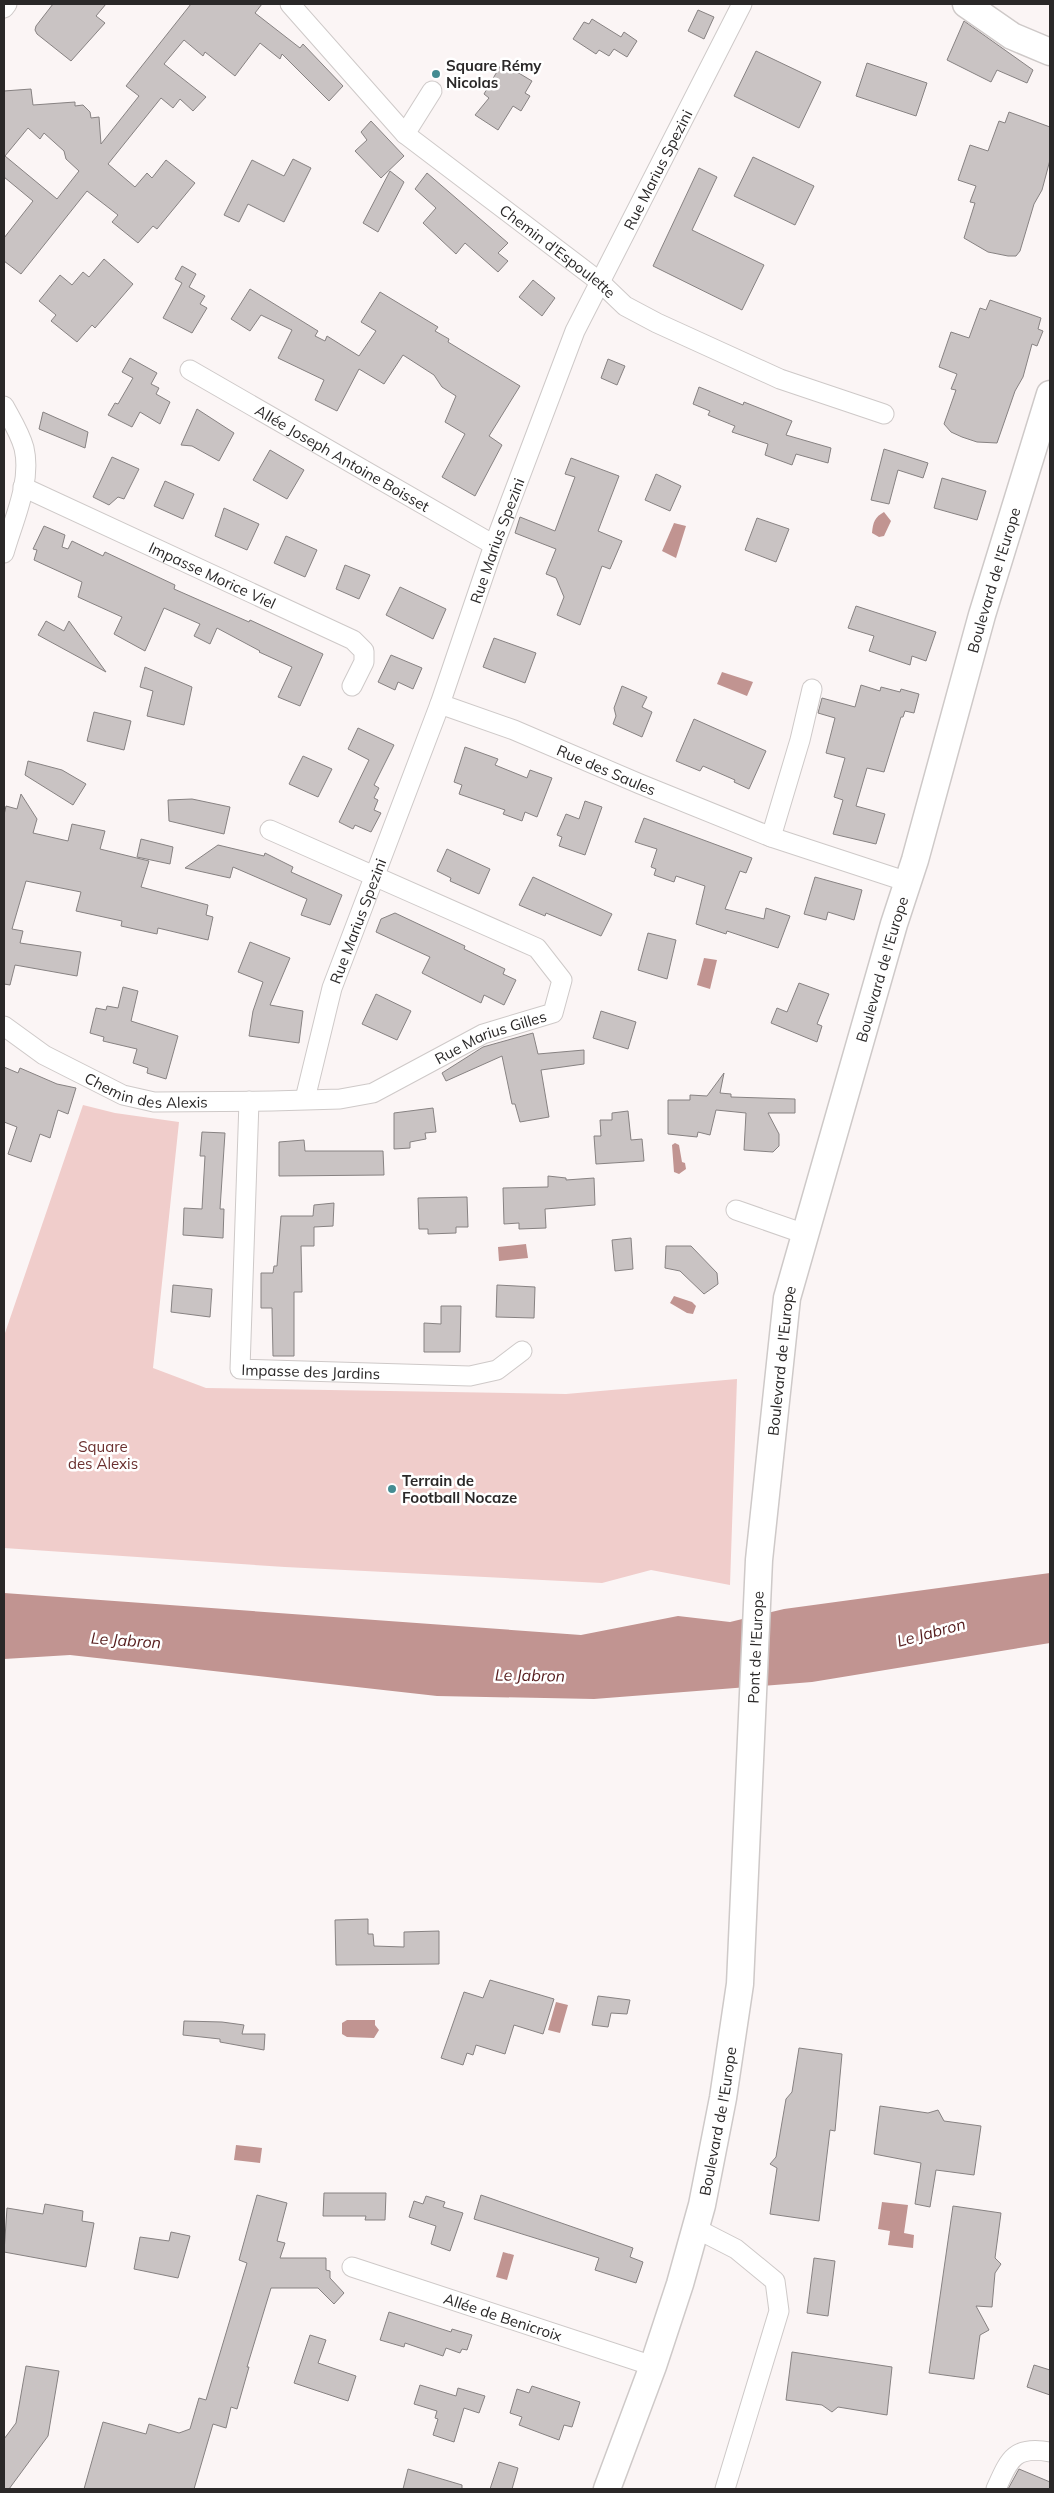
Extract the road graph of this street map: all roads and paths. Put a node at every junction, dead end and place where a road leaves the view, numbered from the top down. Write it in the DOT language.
graph roads {
  1 [pos="7,4"];
  2 [pos="290,4"];
  3 [pos="742,4"];
  4 [pos="966,4"];
  5 [pos="4,8"];
  6 [pos="1048,54"];
  7 [pos="432,91"];
  8 [pos="406,134"];
  9 [pos="600,282"];
  10 [pos="190,370"];
  11 [pos="1050,394"];
  12 [pos="4,406"];
  13 [pos="884,414"];
  14 [pos="23,488"];
  15 [pos="494,545"];
  16 [pos="4,553"];
  17 [pos="352,686"];
  18 [pos="812,689"];
  19 [pos="440,704"];
  20 [pos="270,830"];
  21 [pos="771,837"];
  22 [pos="374,878"];
  23 [pos="908,882"];
  24 [pos="4,1026"];
  25 [pos="305,1098"];
  26 [pos="249,1102"];
  27 [pos="736,1210"];
  28 [pos="805,1234"];
  29 [pos="522,1351"];
  30 [pos="759,1554"];
  31 [pos="750,1739"];
  32 [pos="695,2228"];
  33 [pos="352,2267"];
  34 [pos="653,2366"];
  35 [pos="1050,2452"];
  36 [pos="607,2489"];
  37 [pos="724,2489"];
  38 [pos="996,2489"];
  1 -- 5 [label="street"];
  2 -- 8 [label="street, Chemin d'Espoulette"];
  3 -- 9 [label="street, Rue Marius Spezini"];
  4 -- 6 [label="main road"];
  7 -- 8 [label="street"];
  8 -- 9 [label="street, Chemin d'Espoulette"];
  9 -- 13 [label="street, Chemin d'Espoulette"];
  9 -- 15 [label="street, Rue Marius Spezini"];
  10 -- 15 [label="street, Allée Joseph Antoine Boisset"];
  11 -- 23 [label="main road, Boulevard de l'Europe"];
  12 -- 14 [label="street"];
  14 -- 16 [label="street"];
  14 -- 17 [label="street, Impasse Morice Viel"];
  15 -- 19 [label="street, Rue Marius Spezini"];
  18 -- 21 [label="street"];
  19 -- 21 [label="street, Rue des Saules"];
  19 -- 22 [label="street, Rue Marius Spezini"];
  20 -- 22 [label="street"];
  21 -- 23 [label="street"];
  22 -- 25 [label="street, Rue Marius Spezini"];
  22 -- 25 [label="street, Rue Marius Gilles"];
  23 -- 28 [label="main road, Boulevard de l'Europe"];
  24 -- 26 [label="street, Chemin des Alexis"];
  25 -- 26 [label="street, Chemin des Alexis"];
  26 -- 29 [label="street, Impasse des Jardins"];
  27 -- 28 [label="street"];
  28 -- 30 [label="main road, Boulevard de l'Europe"];
  30 -- 31 [label="main road, Pont de l'Europe"];
  31 -- 32 [label="main road, Boulevard de l'Europe"];
  32 -- 34 [label="main road, Boulevard de l'Europe"];
  32 -- 37 [label="street"];
  33 -- 34 [label="street, Allée de Benicroix"];
  34 -- 36 [label="main road, Boulevard de l'Europe"];
  35 -- 38 [label="street"];
}
